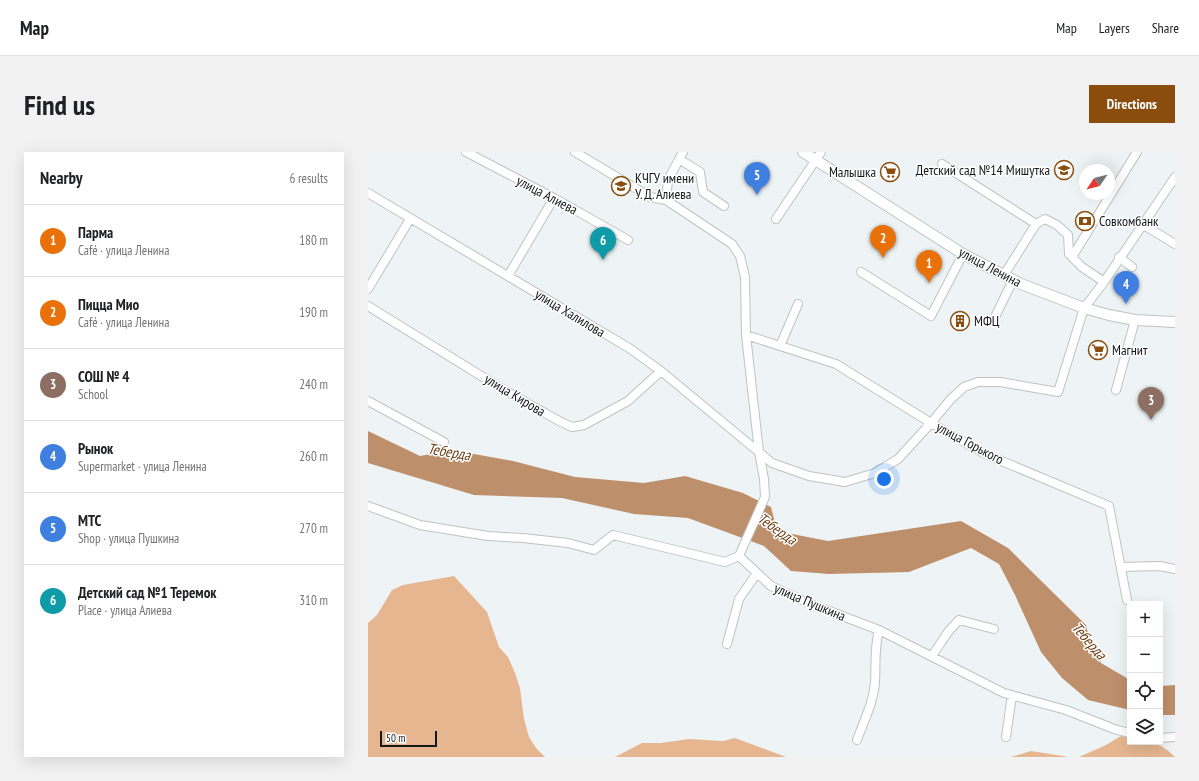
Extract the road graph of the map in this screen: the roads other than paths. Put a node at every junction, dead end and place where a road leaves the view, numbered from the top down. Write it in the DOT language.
graph roads {
  1 [pos="466,152"];
  2 [pos="575,152"];
  3 [pos="803,152"];
  4 [pos="1137,152"];
  5 [pos="681,156"];
  6 [pos="818,156"];
  7 [pos="942,164"];
  8 [pos="1175,177"];
  9 [pos="368,193"];
  10 [pos="554,198"];
  11 [pos="666,200"];
  12 [pos="724,206"];
  13 [pos="410,219"];
  14 [pos="776,219"];
  15 [pos="1036,224"];
  16 [pos="1142,224"];
  17 [pos="628,240"];
  18 [pos="1175,244"];
  19 [pos="963,254"];
  20 [pos="1072,257"];
  21 [pos="1120,257"];
  22 [pos="1132,267"];
  23 [pos="861,272"];
  24 [pos="508,276"];
  25 [pos="1008,278"];
  26 [pos="1104,282"];
  27 [pos="368,289"];
  28 [pos="798,304"];
  29 [pos="368,306"];
  30 [pos="1084,308"];
  31 [pos="996,314"];
  32 [pos="1135,320"];
  33 [pos="1175,322"];
  34 [pos="746,335"];
  35 [pos="780,346"];
  36 [pos="661,371"];
  37 [pos="1116,390"];
  38 [pos="368,401"];
  39 [pos="931,423"];
  40 [pos="444,442"];
  41 [pos="759,452"];
  42 [pos="368,506"];
  43 [pos="739,556"];
  44 [pos="1121,567"];
  45 [pos="1175,569"];
  46 [pos="757,573"];
  47 [pos="1127,600"];
  48 [pos="994,629"];
  49 [pos="879,630"];
  50 [pos="727,644"];
  51 [pos="932,656"];
  52 [pos="1012,695"];
  53 [pos="1127,732"];
  54 [pos="1006,737"];
  55 [pos="1175,737"];
  56 [pos="1163,738"];
  57 [pos="857,740"];
  1 -- 10 [label="street, улица Алиева"];
  2 -- 11 [label="street"];
  3 -- 6 [label="main road, улица Ленина"];
  4 -- 20 [label="street"];
  5 -- 11 [label="street"];
  5 -- 12 [label="street"];
  6 -- 14 [label="street"];
  6 -- 19 [label="main road, улица Ленина"];
  7 -- 15 [label="street"];
  8 -- 16 [label="street"];
  9 -- 13 [label="street, улица Халилова"];
  10 -- 17 [label="street, улица Алиева"];
  10 -- 24 [label="street"];
  11 -- 34 [label="street"];
  13 -- 24 [label="street, улица Халилова"];
  13 -- 27 [label="street"];
  15 -- 20 [label="street"];
  15 -- 25 [label="street"];
  16 -- 18 [label="street"];
  16 -- 21 [label="street"];
  19 -- 23 [label="street"];
  19 -- 25 [label="main road, улица Ленина"];
  20 -- 26 [label="street"];
  21 -- 22 [label="street"];
  21 -- 26 [label="street"];
  24 -- 36 [label="street, улица Халилова"];
  25 -- 30 [label="main road, улица Ленина"];
  25 -- 31 [label="street"];
  26 -- 30 [label="street"];
  28 -- 35 [label="street"];
  29 -- 36 [label="street, улица Кирова"];
  30 -- 32 [label="main road, улица Ленина"];
  30 -- 39 [label="street, улица Халилова"];
  32 -- 33 [label="main road, улица Ленина"];
  32 -- 37 [label="street"];
  34 -- 35 [label="street, улица Горького"];
  34 -- 41 [label="street"];
  35 -- 39 [label="street, улица Горького"];
  36 -- 41 [label="street, улица Халилова"];
  38 -- 40 [label="street"];
  39 -- 41 [label="street, улица Халилова"];
  39 -- 44 [label="street, улица Горького"];
  41 -- 43 [label="street"];
  42 -- 43 [label="street"];
  43 -- 46 [label="street, улица Пушкина"];
  44 -- 45 [label="street"];
  44 -- 47 [label="street, улица Горького"];
  46 -- 49 [label="street, улица Пушкина"];
  46 -- 50 [label="street"];
  48 -- 51 [label="street"];
  49 -- 51 [label="street, улица Пушкина"];
  49 -- 57 [label="street"];
  51 -- 52 [label="street, улица Пушкина"];
  52 -- 53 [label="street, улица Пушкина"];
  52 -- 54 [label="street"];
  55 -- 56 [label="street"];
}
